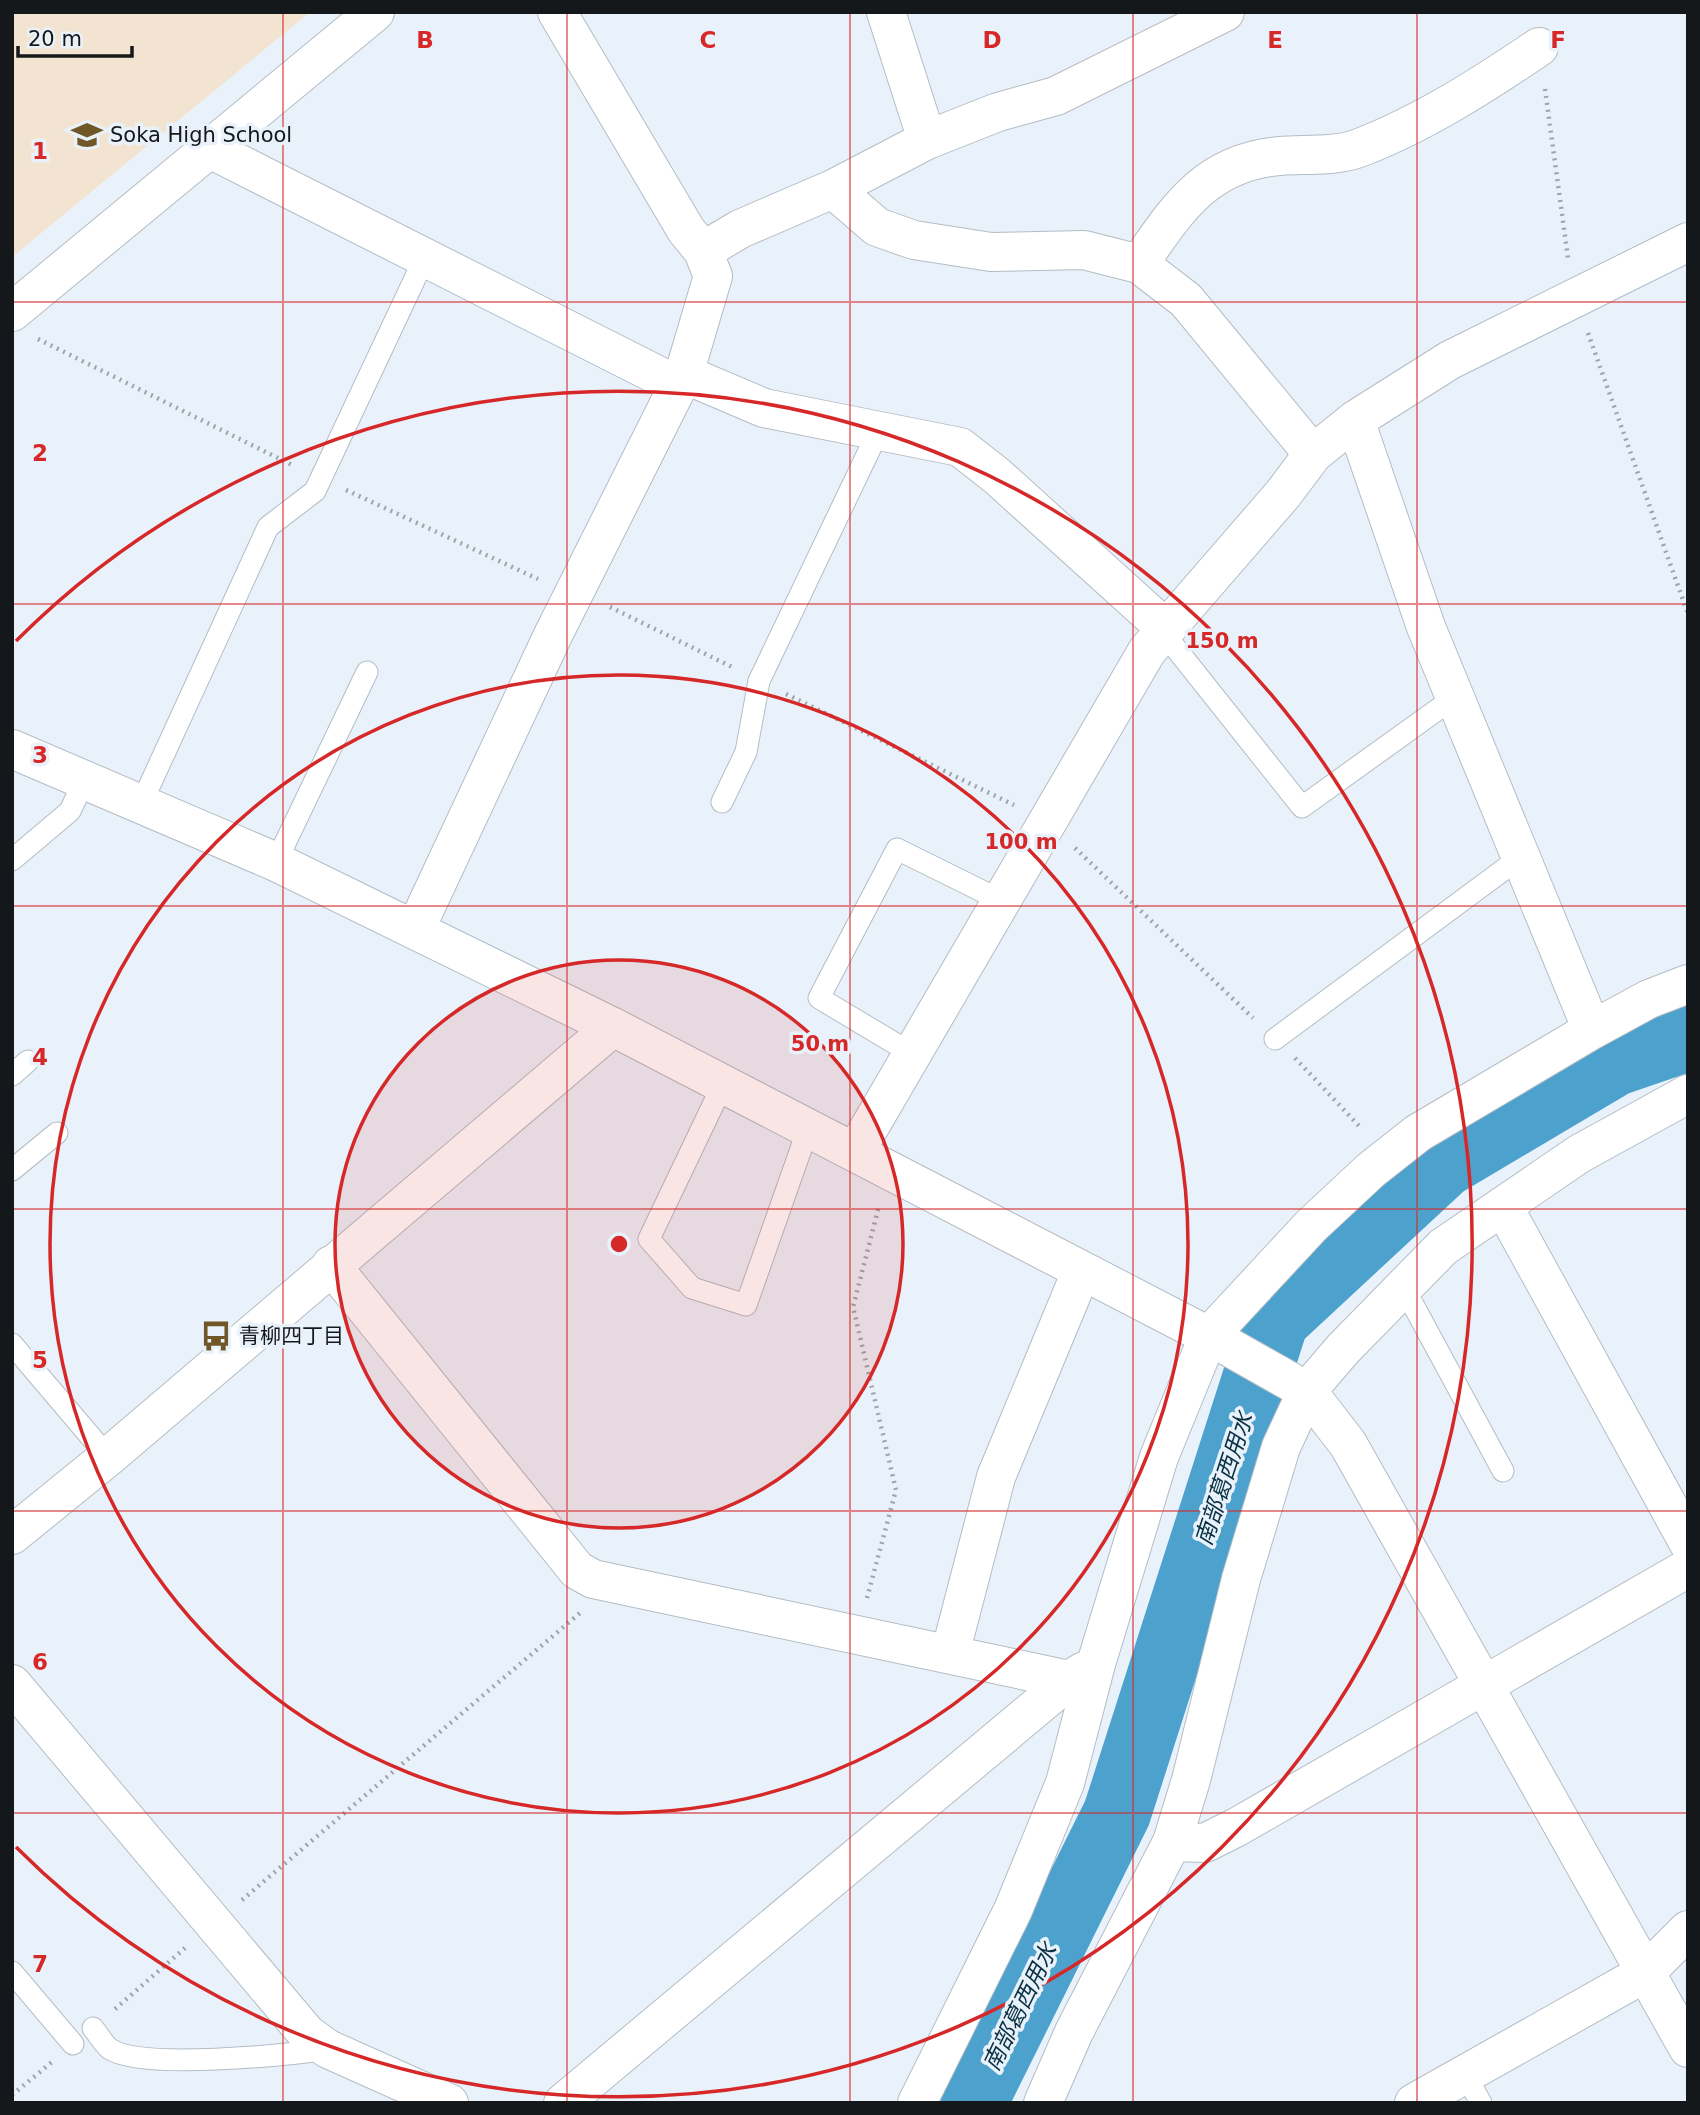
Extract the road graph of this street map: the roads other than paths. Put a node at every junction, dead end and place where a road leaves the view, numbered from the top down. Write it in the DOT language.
graph roads {
  1 [pos="375,12"];
  2 [pos="557,12"];
  3 [pos="886,12"];
  4 [pos="1225,12"];
  5 [pos="1521,53"];
  6 [pos="927,140"];
  7 [pos="209,149"];
  8 [pos="833,189"];
  9 [pos="1688,242"];
  10 [pos="703,251"];
  11 [pos="426,256"];
  12 [pos="1139,264"];
  13 [pos="12,312"];
  14 [pos="681,379"];
  15 [pos="1356,420"];
  16 [pos="878,432"];
  17 [pos="1313,454"];
  18 [pos="1163,629"];
  19 [pos="367,672"];
  20 [pos="1455,697"];
  21 [pos="12,749"];
  22 [pos="85,779"];
  23 [pos="142,802"];
  24 [pos="722,802"];
  25 [pos="1521,858"];
  26 [pos="12,860"];
  27 [pos="276,862"];
  28 [pos="1002,901"];
  29 [pos="415,930"];
  30 [pos="1688,984"];
  31 [pos="613,1027"];
  32 [pos="1592,1030"];
  33 [pos="1275,1039"];
  34 [pos="911,1053"];
  35 [pos="723,1084"];
  36 [pos="1684,1103"];
  37 [pos="808,1129"];
  38 [pos="57,1133"];
  39 [pos="855,1152"];
  40 [pos="12,1170"];
  41 [pos="1503,1206"];
  42 [pos="331,1265"];
  43 [pos="1082,1272"];
  44 [pos="1404,1288"];
  45 [pos="1215,1340"];
  46 [pos="14,1350"];
  47 [pos="1298,1385"];
  48 [pos="108,1457"];
  49 [pos="1503,1471"];
  50 [pos="12,1535"];
  51 [pos="1688,1542"];
  52 [pos="1688,1568"];
  53 [pos="950,1654"];
  54 [pos="1082,1672"];
  55 [pos="12,1684"];
  56 [pos="1485,1685"];
  57 [pos="1172,1842"];
  58 [pos="1688,1930"];
  59 [pos="12,1972"];
  60 [pos="1645,1973"];
  61 [pos="93,2028"];
  62 [pos="73,2044"];
  63 [pos="1688,2048"];
  64 [pos="328,2049"];
  65 [pos="1473,2089"];
  66 [pos="449,2103"];
  67 [pos="563,2103"];
  68 [pos="917,2103"];
  69 [pos="1044,2103"];
  70 [pos="1414,2103"];
  1 -- 7 [label="street"];
  2 -- 10 [label="street"];
  3 -- 6 [label="street"];
  4 -- 6 [label="street"];
  5 -- 12 [label="street"];
  6 -- 8 [label="street"];
  7 -- 11 [label="street"];
  7 -- 13 [label="street"];
  8 -- 10 [label="street"];
  8 -- 12 [label="street"];
  9 -- 15 [label="street"];
  10 -- 14 [label="street"];
  11 -- 14 [label="street"];
  11 -- 23 [label="lane"];
  12 -- 17 [label="street"];
  14 -- 16 [label="street"];
  14 -- 29 [label="street"];
  15 -- 17 [label="street"];
  15 -- 20 [label="street"];
  16 -- 18 [label="street"];
  16 -- 24 [label="lane"];
  17 -- 18 [label="street"];
  18 -- 20 [label="lane"];
  18 -- 28 [label="street"];
  19 -- 27 [label="lane"];
  20 -- 25 [label="street"];
  21 -- 22 [label="street"];
  22 -- 23 [label="street"];
  22 -- 26 [label="lane"];
  23 -- 27 [label="street"];
  25 -- 32 [label="street"];
  25 -- 33 [label="lane"];
  27 -- 29 [label="street"];
  28 -- 34 [label="street"];
  28 -- 34 [label="lane"];
  29 -- 31 [label="street"];
  30 -- 32 [label="street"];
  31 -- 35 [label="street"];
  31 -- 42 [label="street"];
  32 -- 45 [label="street"];
  34 -- 39 [label="street"];
  35 -- 37 [label="street"];
  35 -- 37 [label="lane"];
  36 -- 41 [label="street"];
  37 -- 39 [label="street"];
  38 -- 40 [label="lane"];
  39 -- 43 [label="street"];
  41 -- 44 [label="street"];
  41 -- 51 [label="street"];
  42 -- 48 [label="street"];
  42 -- 53 [label="street"];
  43 -- 45 [label="street"];
  43 -- 53 [label="street"];
  44 -- 47 [label="street"];
  44 -- 49 [label="lane"];
  45 -- 47 [label="street"];
  45 -- 54 [label="street"];
  46 -- 48 [label="lane"];
  47 -- 56 [label="street"];
  47 -- 57 [label="street"];
  48 -- 50 [label="street"];
  52 -- 56 [label="street"];
  53 -- 54 [label="street"];
  54 -- 67 [label="street"];
  54 -- 68 [label="street"];
  55 -- 64 [label="street"];
  56 -- 57 [label="street"];
  56 -- 60 [label="street"];
  57 -- 69 [label="street"];
  58 -- 60 [label="street"];
  59 -- 62 [label="lane"];
  60 -- 63 [label="street"];
  60 -- 65 [label="street"];
  61 -- 64 [label="lane"];
  64 -- 66 [label="street"];
  65 -- 70 [label="street"];
}
